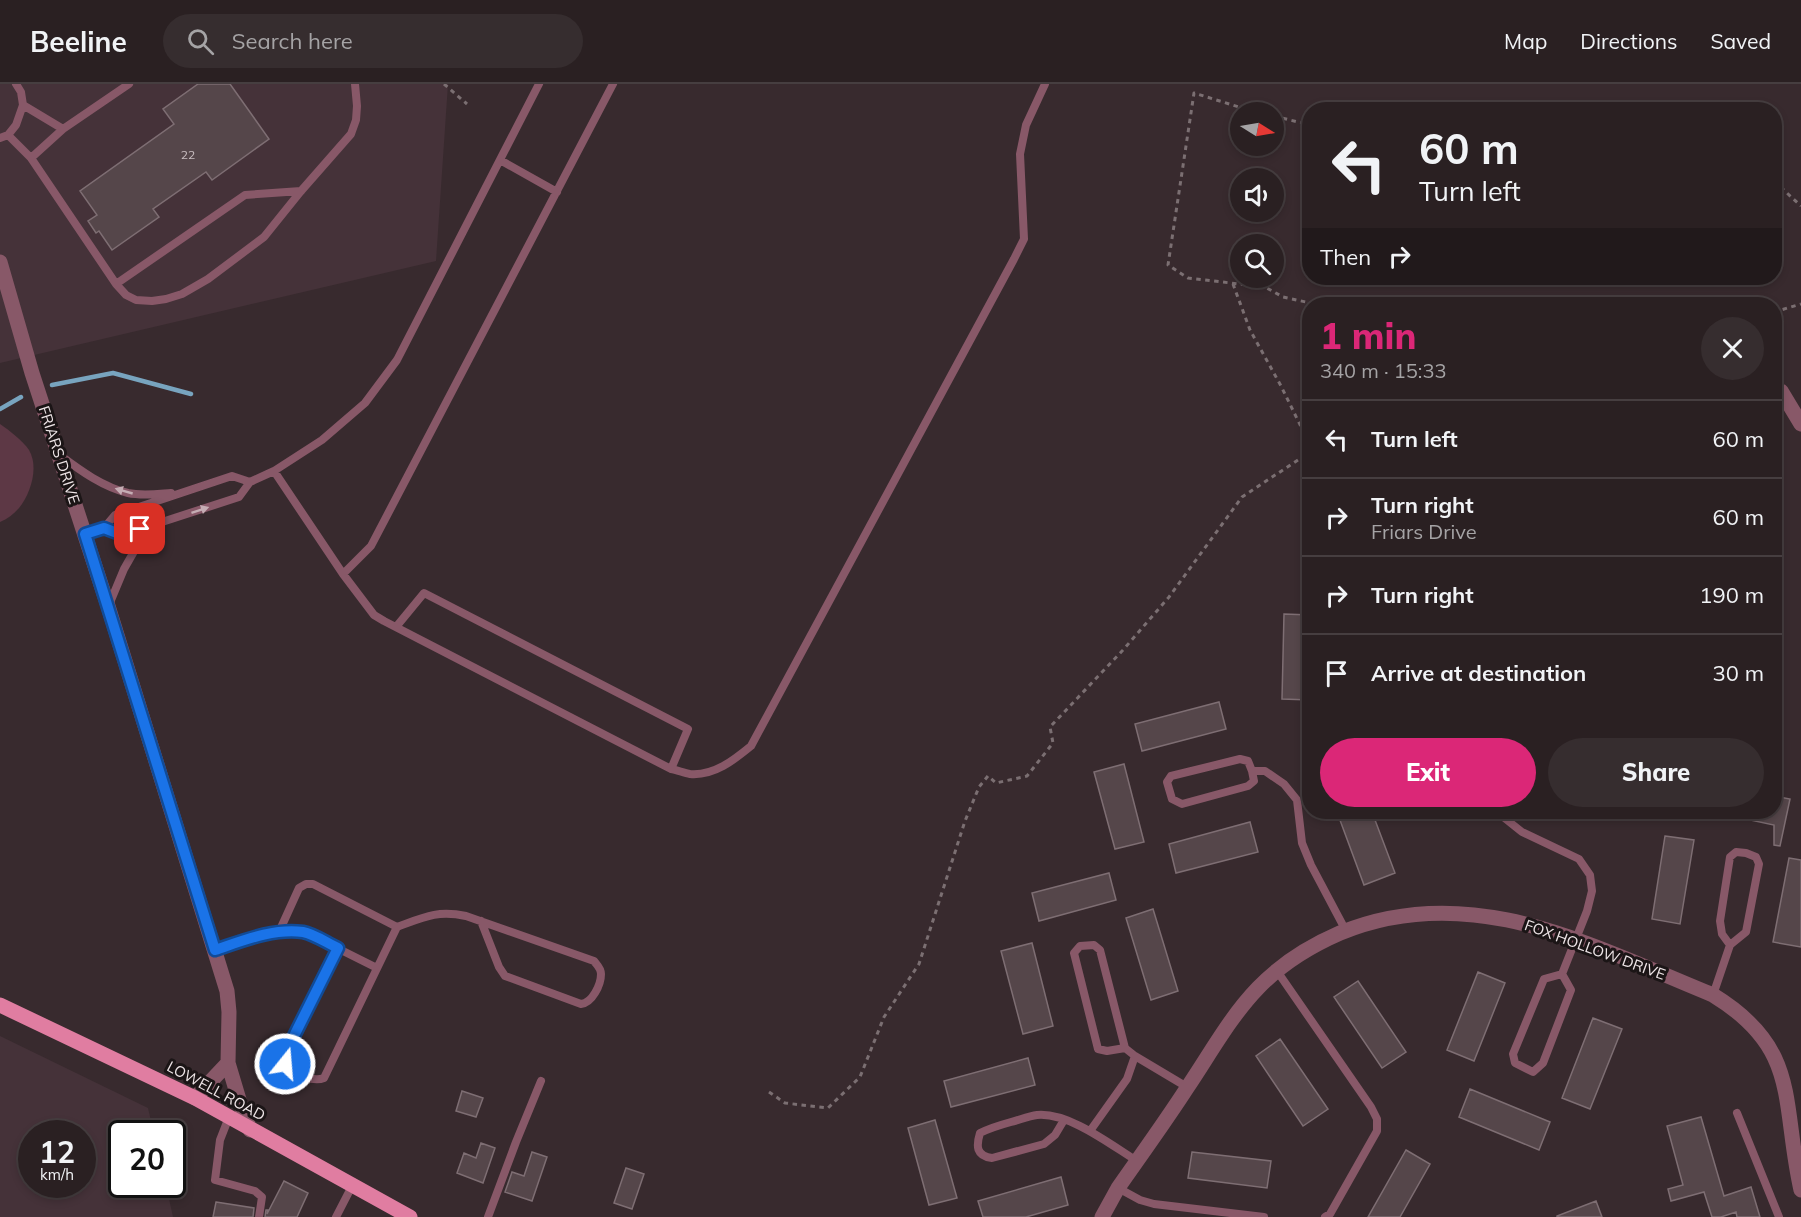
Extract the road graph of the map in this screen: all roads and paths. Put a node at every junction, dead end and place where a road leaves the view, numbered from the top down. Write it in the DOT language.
graph roads {
  1 [pos="16,84"];
  2 [pos="129,84"];
  3 [pos="355,84"];
  4 [pos="444,84"];
  5 [pos="539,84"];
  6 [pos="613,84"];
  7 [pos="1045,84"];
  8 [pos="467,104"];
  9 [pos="1230,104"];
  10 [pos="23,105"];
  11 [pos="1284,118"];
  12 [pos="1302,123"];
  13 [pos="63,129"];
  14 [pos="4,136"];
  15 [pos="31,158"];
  16 [pos="500,160"];
  17 [pos="1782,188"];
  18 [pos="301,191"];
  19 [pos="557,192"];
  20 [pos="1801,206"];
  21 [pos="0,262"];
  22 [pos="1230,283"];
  23 [pos="116,284"];
  24 [pos="1235,288"];
  25 [pos="1266,288"];
  26 [pos="1302,301"];
  27 [pos="1801,304"];
  28 [pos="1782,310"];
  29 [pos="1782,393"];
  30 [pos="1801,424"];
  31 [pos="1302,429"];
  32 [pos="59,455"];
  33 [pos="1302,457"];
  34 [pos="274,471"];
  35 [pos="250,482"];
  36 [pos="182,493"];
  37 [pos="157,524"];
  38 [pos="104,528"];
  39 [pos="85,534"];
  40 [pos="343,574"];
  41 [pos="108,606"];
  42 [pos="396,627"];
  43 [pos="671,769"];
  44 [pos="1252,771"];
  45 [pos="1506,819"];
  46 [pos="482,921"];
  47 [pos="397,927"];
  48 [pos="1346,931"];
  49 [pos="279,932"];
  50 [pos="1576,940"];
  51 [pos="1730,945"];
  52 [pos="338,948"];
  53 [pos="215,950"];
  54 [pos="376,968"];
  55 [pos="1277,971"];
  56 [pos="1562,974"];
  57 [pos="1713,994"];
  58 [pos="0,1005"];
  59 [pos="1125,1048"];
  60 [pos="1135,1056"];
  61 [pos="228,1063"];
  62 [pos="541,1081"];
  63 [pos="1187,1088"];
  64 [pos="769,1092"];
  65 [pos="195,1098"];
  66 [pos="1737,1113"];
  67 [pos="229,1117"];
  68 [pos="1064,1120"];
  69 [pos="250,1130"];
  70 [pos="1090,1131"];
  71 [pos="1137,1161"];
  72 [pos="352,1186"];
  73 [pos="1118,1188"];
  74 [pos="1801,1190"];
  75 [pos="259,1217"];
  76 [pos="336,1217"];
  77 [pos="410,1217"];
  78 [pos="488,1217"];
  79 [pos="1102,1217"];
  80 [pos="1264,1217"];
  81 [pos="1325,1217"];
  82 [pos="1779,1217"];
  1 -- 10 [label="lane"];
  2 -- 13 [label="lane"];
  3 -- 18 [label="lane"];
  4 -- 8 [label="path"];
  5 -- 16 [label="lane"];
  6 -- 19 [label="lane"];
  7 -- 43 [label="lane"];
  9 -- 22 [label="path"];
  10 -- 13 [label="lane"];
  10 -- 14 [label="lane"];
  11 -- 12 [label="path"];
  13 -- 15 [label="lane"];
  14 -- 15 [label="lane"];
  15 -- 23 [label="lane"];
  16 -- 19 [label="lane"];
  16 -- 34 [label="lane"];
  17 -- 20 [label="path"];
  18 -- 23 [label="lane"];
  18 -- 23 [label="lane"];
  19 -- 40 [label="lane"];
  21 -- 32 [label="street, FRIARS DRIVE"];
  24 -- 31 [label="path"];
  25 -- 26 [label="path"];
  27 -- 28 [label="path"];
  29 -- 30 [label="street"];
  36 -- 32 [label="lane, one-way"];
  32 -- 39 [label="street, FRIARS DRIVE"];
  33 -- 64 [label="path"];
  34 -- 35 [label="lane"];
  34 -- 40 [label="lane"];
  35 -- 36 [label="lane"];
  37 -- 35 [label="lane, one-way"];
  36 -- 38 [label="lane"];
  37 -- 38 [label="lane"];
  37 -- 41 [label="lane"];
  38 -- 39 [label="lane"];
  39 -- 41 [label="street, FRIARS DRIVE"];
  40 -- 42 [label="lane"];
  41 -- 53 [label="street, FRIARS DRIVE"];
  42 -- 43 [label="lane"];
  42 -- 43 [label="lane"];
  44 -- 44 [label="lane"];
  44 -- 48 [label="lane"];
  45 -- 50 [label="lane"];
  46 -- 46 [label="lane"];
  46 -- 47 [label="lane"];
  47 -- 49 [label="lane"];
  47 -- 54 [label="lane"];
  48 -- 50 [label="street, FOX HOLLOW DRIVE"];
  48 -- 55 [label="street, FOX HOLLOW DRIVE"];
  49 -- 52 [label="lane"];
  49 -- 53 [label="lane"];
  50 -- 56 [label="lane"];
  50 -- 57 [label="street, FOX HOLLOW DRIVE"];
  51 -- 51 [label="lane"];
  51 -- 57 [label="lane"];
  52 -- 54 [label="lane"];
  52 -- 54 [label="lane"];
  53 -- 61 [label="street, FRIARS DRIVE"];
  55 -- 63 [label="street, FOX HOLLOW DRIVE"];
  55 -- 81 [label="lane"];
  56 -- 56 [label="lane"];
  57 -- 74 [label="street, FOX HOLLOW DRIVE"];
  58 -- 65 [label="main road, LOWELL ROAD"];
  59 -- 59 [label="lane"];
  59 -- 60 [label="lane"];
  60 -- 63 [label="lane"];
  60 -- 70 [label="lane"];
  61 -- 65 [label="street"];
  61 -- 69 [label="street, FRIARS DRIVE"];
  62 -- 78 [label="lane"];
  63 -- 71 [label="street, FOX HOLLOW DRIVE"];
  65 -- 67 [label="main road, LOWELL ROAD"];
  66 -- 82 [label="lane"];
  67 -- 69 [label="main road, LOWELL ROAD"];
  67 -- 75 [label="lane"];
  68 -- 68 [label="lane"];
  68 -- 70 [label="lane"];
  69 -- 72 [label="main road, LOWELL ROAD"];
  70 -- 71 [label="lane"];
  71 -- 73 [label="street, FOX HOLLOW DRIVE"];
  72 -- 76 [label="lane"];
  72 -- 77 [label="main road, LOWELL ROAD"];
  73 -- 79 [label="street, FOX HOLLOW DRIVE"];
  73 -- 80 [label="lane"];
}
